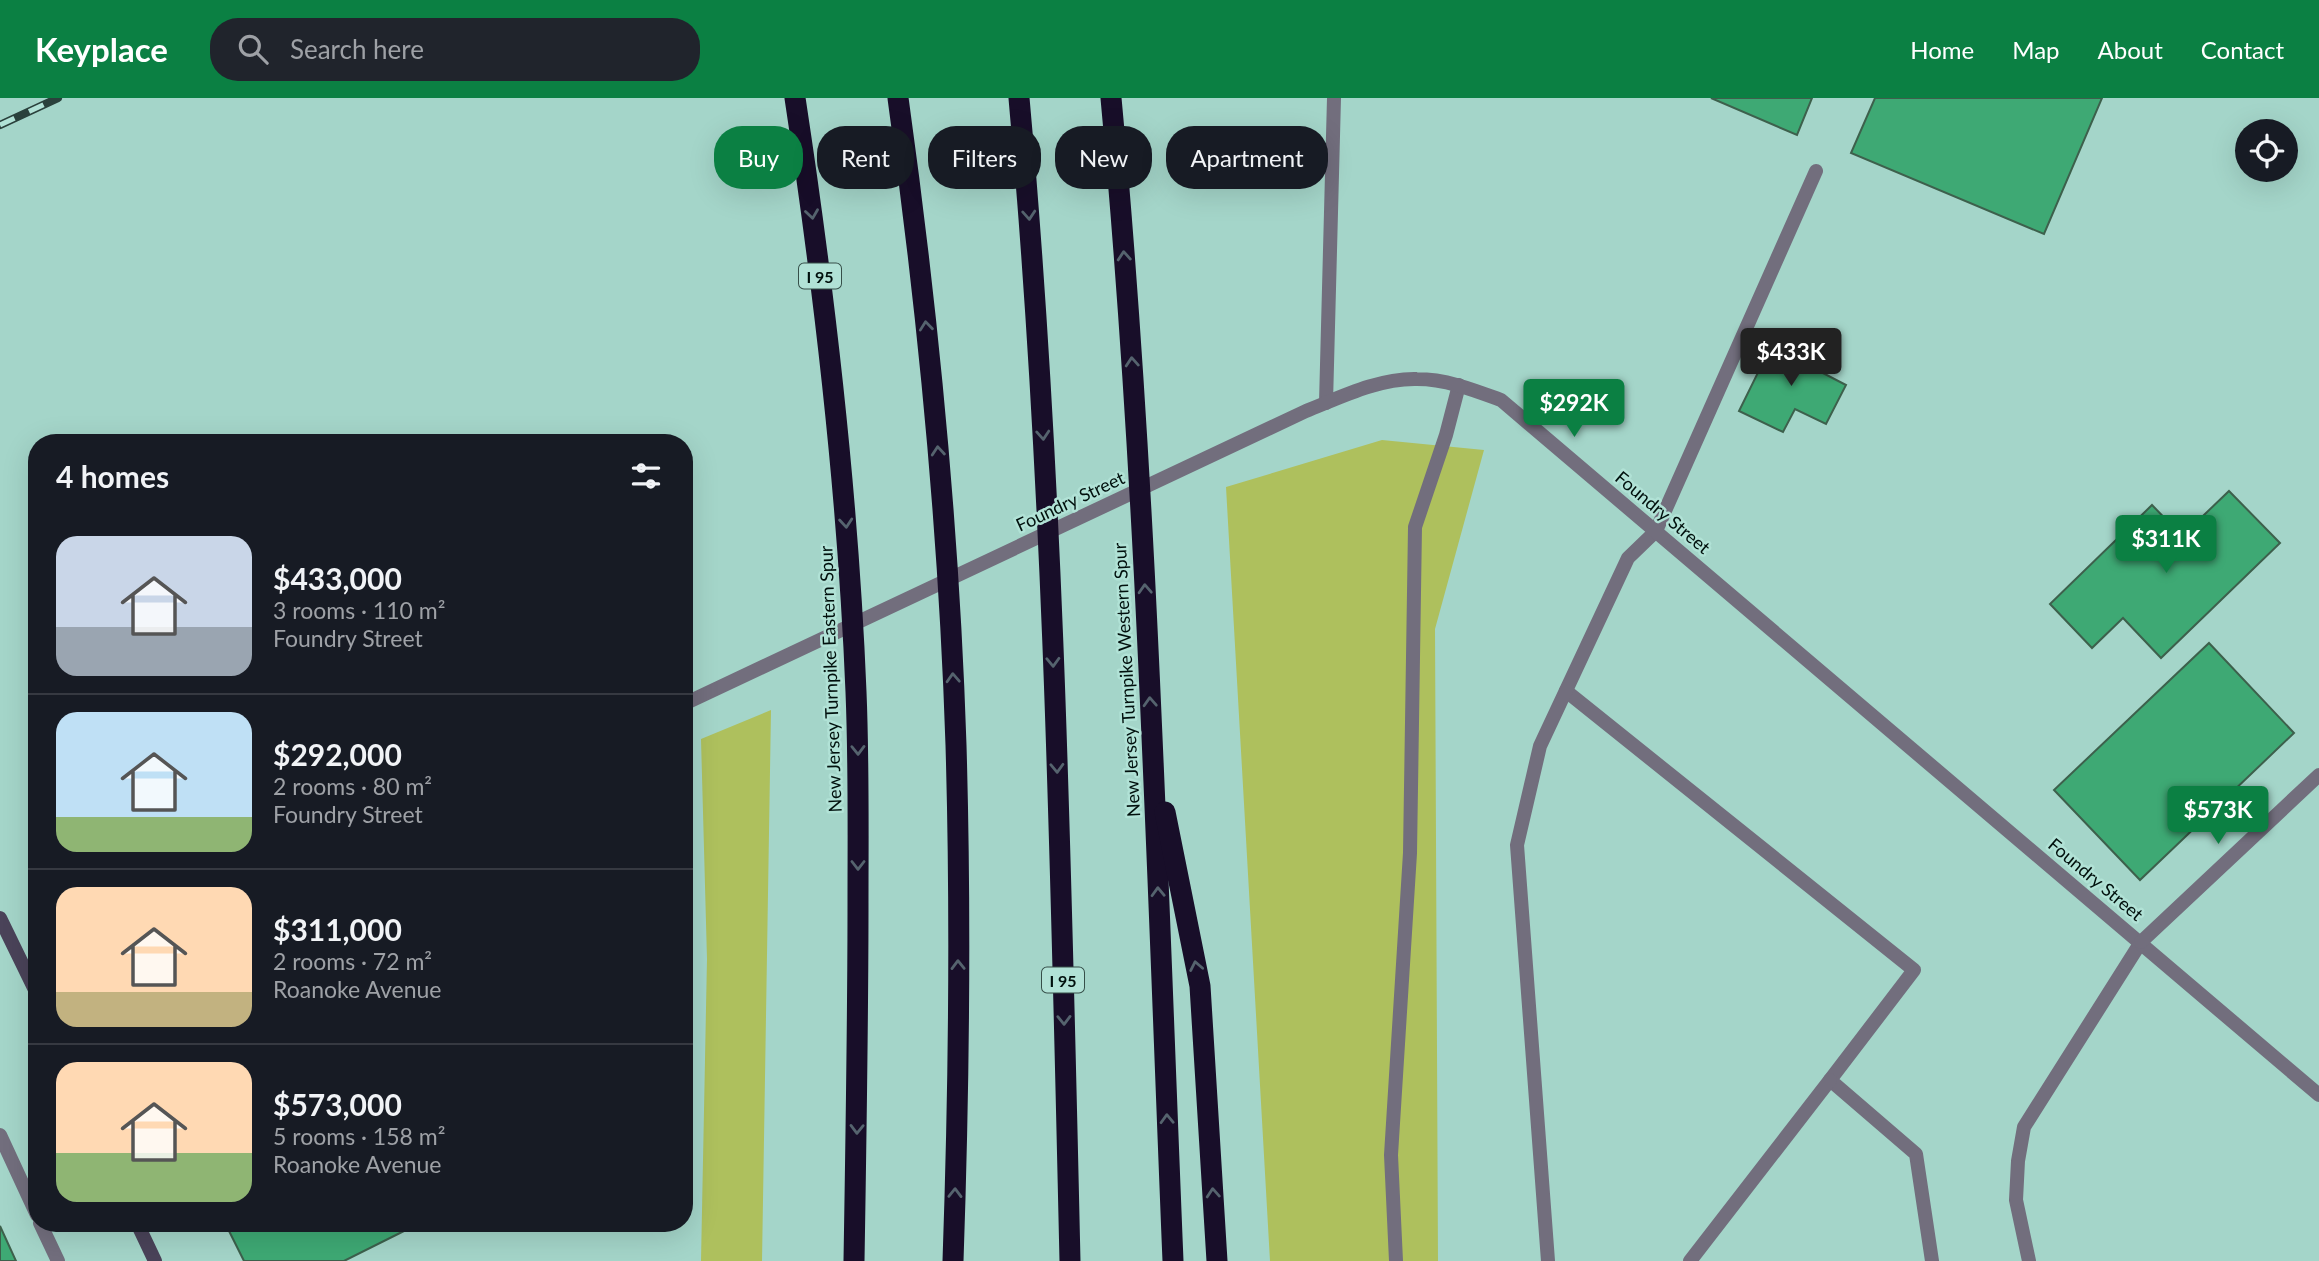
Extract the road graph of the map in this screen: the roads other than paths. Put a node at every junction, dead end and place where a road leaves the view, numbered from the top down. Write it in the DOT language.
graph roads {
  1 [pos="795,98"];
  2 [pos="898,98"];
  3 [pos="1019,98"];
  4 [pos="1111,98"];
  5 [pos="1334,98"];
  6 [pos="1816,172"];
  7 [pos="1459,385"];
  8 [pos="1326,403"];
  9 [pos="1656,531"];
  10 [pos="1566,691"];
  11 [pos="693,700"];
  12 [pos="1152,747"];
  13 [pos="2319,775"];
  14 [pos="0,918"];
  15 [pos="2141,943"];
  16 [pos="28,976"];
  17 [pos="1830,1080"];
  18 [pos="2319,1095"];
  19 [pos="0,1135"];
  20 [pos="28,1196"];
  21 [pos="44,1232"];
  22 [pos="142,1232"];
  23 [pos="58,1261"];
  24 [pos="155,1261"];
  25 [pos="854,1261"];
  26 [pos="953,1261"];
  27 [pos="1070,1261"];
  28 [pos="1172,1261"];
  29 [pos="1217,1261"];
  30 [pos="1396,1261"];
  31 [pos="1548,1261"];
  32 [pos="1690,1261"];
  33 [pos="1932,1261"];
  34 [pos="2029,1261"];
  1 -- 25 [label="highway, New Jersey Turnpike Eastern Spur / I 95, one-way"];
  26 -- 2 [label="highway, one-way"];
  3 -- 27 [label="highway, I 95, one-way"];
  12 -- 4 [label="highway, New Jersey Turnpike Western Spur, one-way"];
  5 -- 8 [label="street"];
  6 -- 9 [label="street"];
  7 -- 8 [label="street, Foundry Street"];
  7 -- 9 [label="street, Foundry Street"];
  7 -- 30 [label="street"];
  8 -- 11 [label="street, Foundry Street"];
  9 -- 10 [label="street"];
  9 -- 15 [label="street, Foundry Street"];
  10 -- 17 [label="street"];
  10 -- 31 [label="street"];
  28 -- 12 [label="highway, New Jersey Turnpike Western Spur, one-way"];
  29 -- 12 [label="highway, one-way"];
  13 -- 15 [label="street"];
  14 -- 16 [label="street"];
  15 -- 18 [label="street, Foundry Street"];
  15 -- 34 [label="street"];
  17 -- 32 [label="street"];
  17 -- 33 [label="street"];
  19 -- 20 [label="street"];
  21 -- 23 [label="street"];
  22 -- 24 [label="street"];
}
